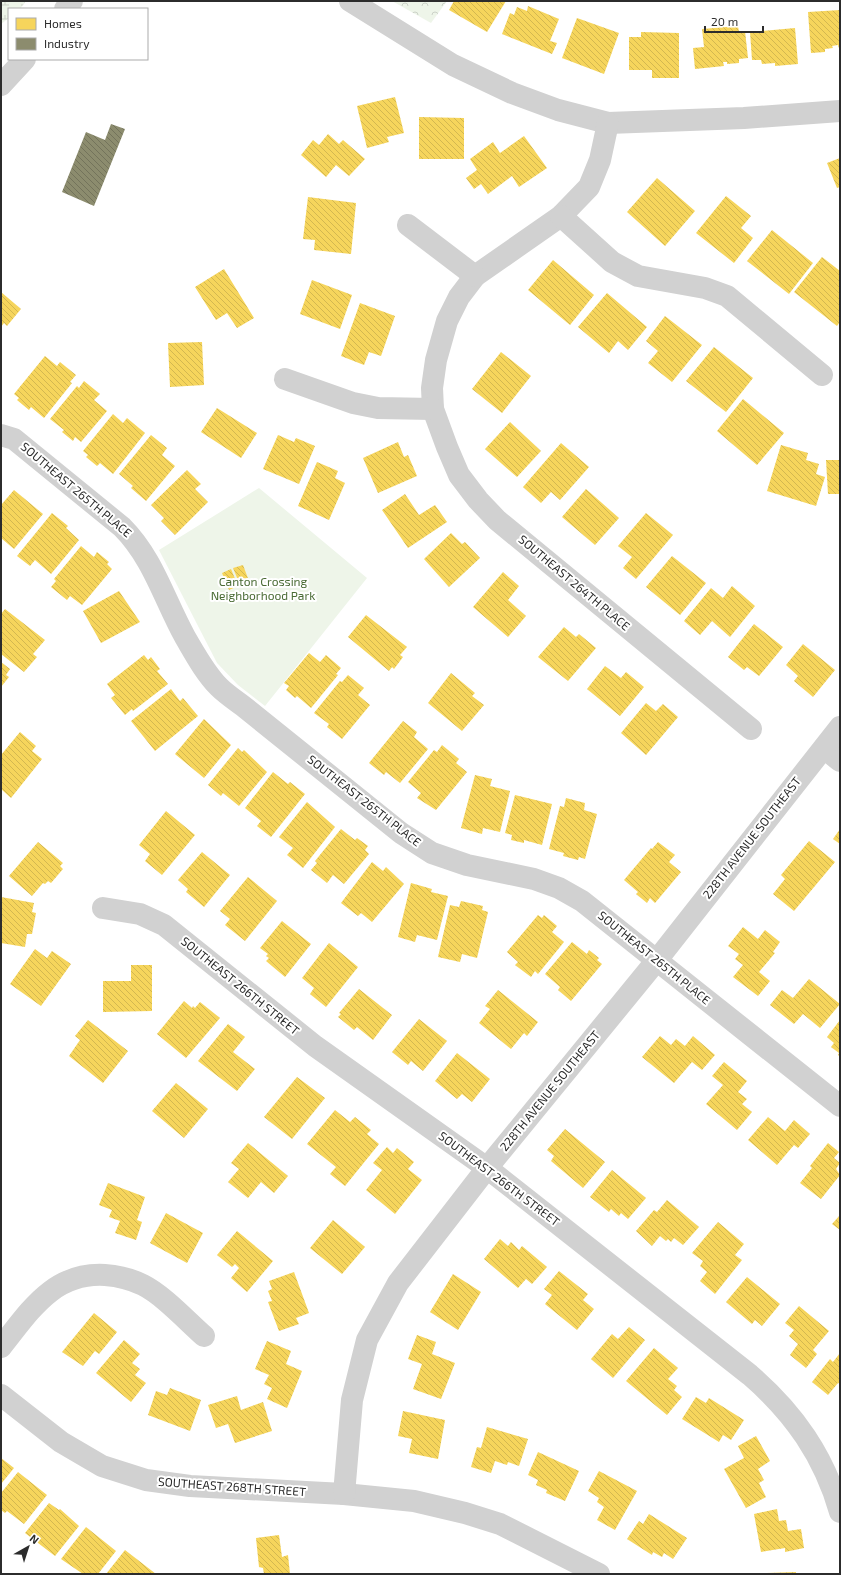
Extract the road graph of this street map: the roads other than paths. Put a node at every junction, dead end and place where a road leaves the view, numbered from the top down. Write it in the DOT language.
graph roads {
  1 [pos="350,1"];
  2 [pos="24,60"];
  3 [pos="1,85"];
  4 [pos="840,111"];
  5 [pos="608,123"];
  6 [pos="561,216"];
  7 [pos="408,226"];
  8 [pos="475,276"];
  9 [pos="822,375"];
  10 [pos="285,379"];
  11 [pos="433,408"];
  12 [pos="1,435"];
  13 [pos="840,727"];
  14 [pos="751,729"];
  15 [pos="832,754"];
  16 [pos="103,908"];
  17 [pos="657,960"];
  18 [pos="840,1106"];
  19 [pos="487,1168"];
  20 [pos="204,1336"];
  21 [pos="1,1347"];
  22 [pos="1,1395"];
  23 [pos="344,1494"];
  24 [pos="840,1512"];
  25 [pos="599,1574"];
  1 -- 5 [label="street"];
  2 -- 3 [label="street"];
  4 -- 5 [label="street"];
  5 -- 6 [label="street, SOUTHEAST 264TH PLACE"];
  6 -- 8 [label="street, SOUTHEAST 264TH PLACE"];
  6 -- 9 [label="street"];
  7 -- 8 [label="street"];
  8 -- 11 [label="street, SOUTHEAST 264TH PLACE"];
  10 -- 11 [label="street"];
  11 -- 14 [label="street, SOUTHEAST 264TH PLACE"];
  12 -- 17 [label="street, SOUTHEAST 265TH PLACE"];
  13 -- 15 [label="street, 228TH AVENUE SOUTHEAST"];
  15 -- 17 [label="street, 228TH AVENUE SOUTHEAST"];
  16 -- 19 [label="street, SOUTHEAST 266TH STREET"];
  17 -- 18 [label="street, SOUTHEAST 265TH PLACE"];
  17 -- 19 [label="street, 228TH AVENUE SOUTHEAST"];
  19 -- 23 [label="street, 228TH AVENUE SOUTHEAST"];
  19 -- 24 [label="street, SOUTHEAST 266TH STREET"];
  20 -- 21 [label="street"];
  22 -- 23 [label="street, SOUTHEAST 268TH STREET"];
  23 -- 25 [label="street, SOUTHEAST 268TH STREET"];
}
